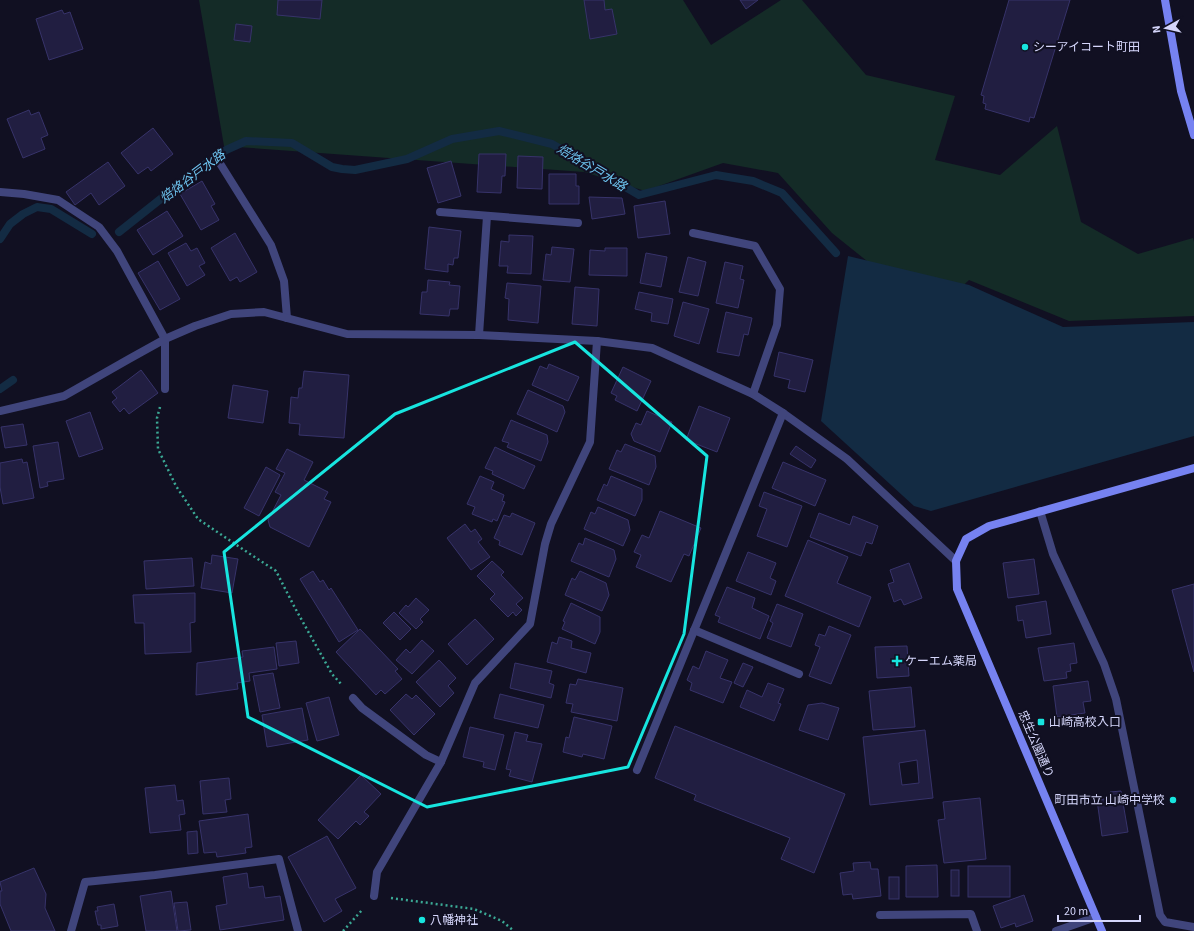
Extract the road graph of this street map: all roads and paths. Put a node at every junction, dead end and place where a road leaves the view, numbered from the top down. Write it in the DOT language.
graph roads {
  1 [pos="1165,0"];
  2 [pos="1194,135"];
  3 [pos="221,164"];
  4 [pos="0,192"];
  5 [pos="440,212"];
  6 [pos="487,216"];
  7 [pos="578,223"];
  8 [pos="693,233"];
  9 [pos="287,318"];
  10 [pos="479,335"];
  11 [pos="165,340"];
  12 [pos="597,341"];
  13 [pos="164,389"];
  14 [pos="752,394"];
  15 [pos="0,411"];
  16 [pos="783,413"];
  17 [pos="1194,468"];
  18 [pos="1040,511"];
  19 [pos="956,561"];
  20 [pos="694,630"];
  21 [pos="799,674"];
  22 [pos="353,698"];
  23 [pos="441,762"];
  24 [pos="637,770"];
  25 [pos="374,896"];
  26 [pos="880,915"];
  27 [pos="1096,917"];
  28 [pos="1194,927"];
  29 [pos="71,931"];
  30 [pos="298,931"];
  31 [pos="343,931"];
  32 [pos="514,931"];
  33 [pos="977,931"];
  34 [pos="1056,931"];
  35 [pos="1102,931"];
  1 -- 2 [label="street"];
  3 -- 9 [label="street"];
  4 -- 11 [label="street"];
  5 -- 6 [label="street"];
  6 -- 7 [label="street"];
  6 -- 10 [label="street"];
  8 -- 14 [label="street"];
  9 -- 10 [label="street"];
  9 -- 11 [label="street"];
  10 -- 12 [label="street"];
  11 -- 13 [label="street"];
  11 -- 15 [label="street"];
  12 -- 14 [label="street"];
  12 -- 23 [label="street"];
  13 -- 22 [label="path"];
  14 -- 16 [label="street"];
  16 -- 19 [label="street"];
  16 -- 20 [label="street"];
  17 -- 18 [label="street"];
  18 -- 19 [label="street"];
  18 -- 28 [label="street"];
  19 -- 27 [label="street, 忠生公園通り"];
  20 -- 21 [label="street"];
  20 -- 24 [label="street"];
  22 -- 23 [label="street"];
  23 -- 25 [label="street"];
  25 -- 31 [label="path"];
  25 -- 32 [label="path"];
  26 -- 33 [label="street"];
  27 -- 34 [label="street"];
  27 -- 35 [label="street, 忠生公園通り"];
  29 -- 30 [label="street"];
}
